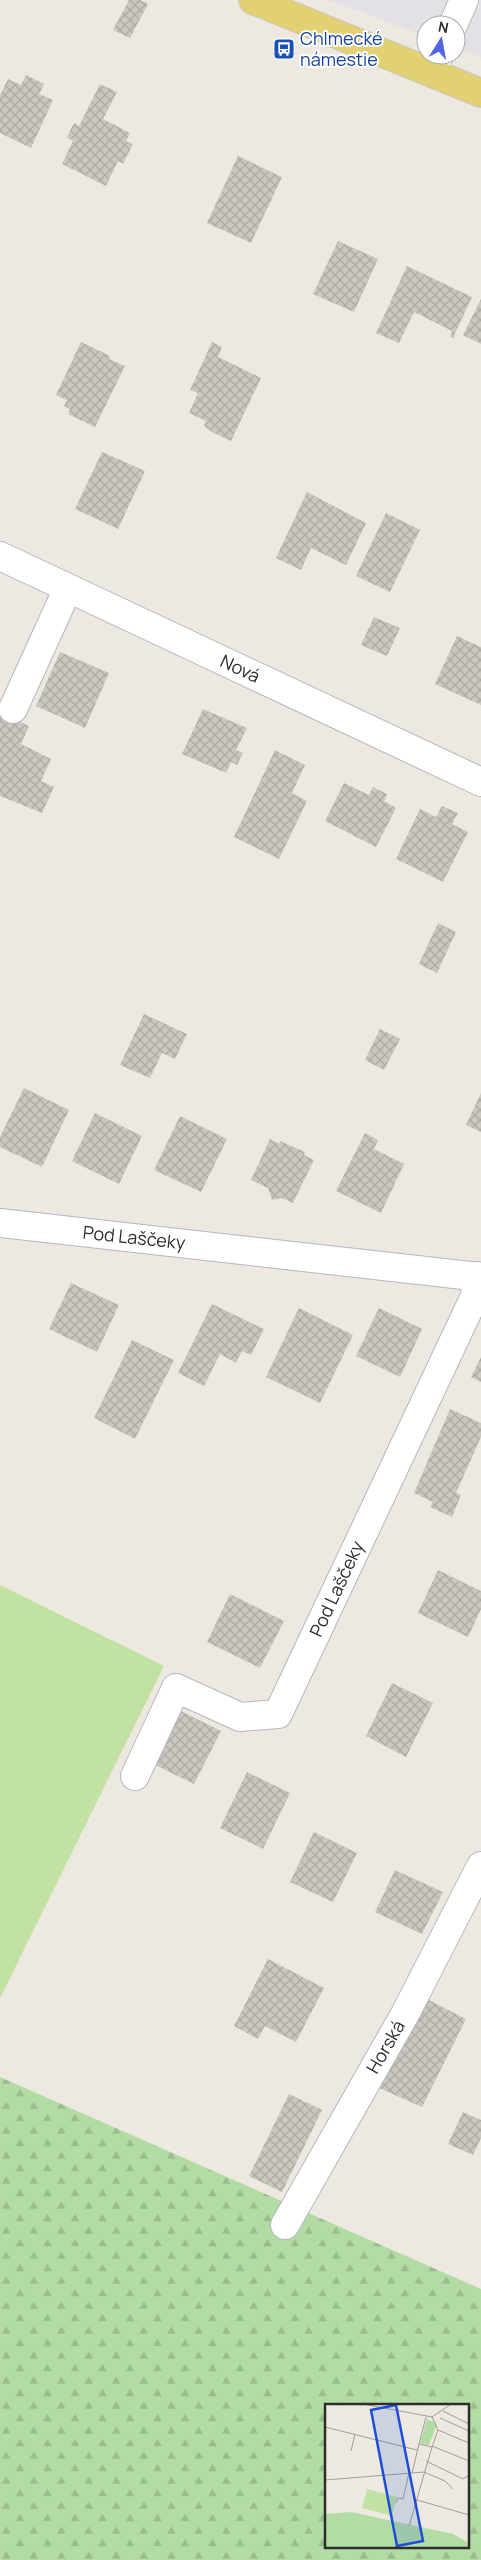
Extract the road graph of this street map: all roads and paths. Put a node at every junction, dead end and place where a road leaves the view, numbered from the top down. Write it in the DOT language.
graph roads {
  1 [pos="253,0"];
  2 [pos="464,0"];
  3 [pos="457,15"];
  4 [pos="416,57"];
  5 [pos="438,65"];
  6 [pos="481,93"];
  7 [pos="0,556"];
  8 [pos="68,588"];
  9 [pos="13,709"];
  10 [pos="481,782"];
  11 [pos="0,1223"];
  12 [pos="479,1276"];
  13 [pos="135,1776"];
  14 [pos="481,1866"];
  15 [pos="285,2225"];
  1 -- 4 [label="main road"];
  2 -- 3 [label="street"];
  5 -- 6 [label="main road"];
  7 -- 8 [label="street, Nová"];
  8 -- 9 [label="street"];
  8 -- 10 [label="street, Nová"];
  11 -- 12 [label="street, Pod Laščeky"];
  12 -- 13 [label="street, Pod Laščeky"];
  14 -- 15 [label="street, Horská"];
}
